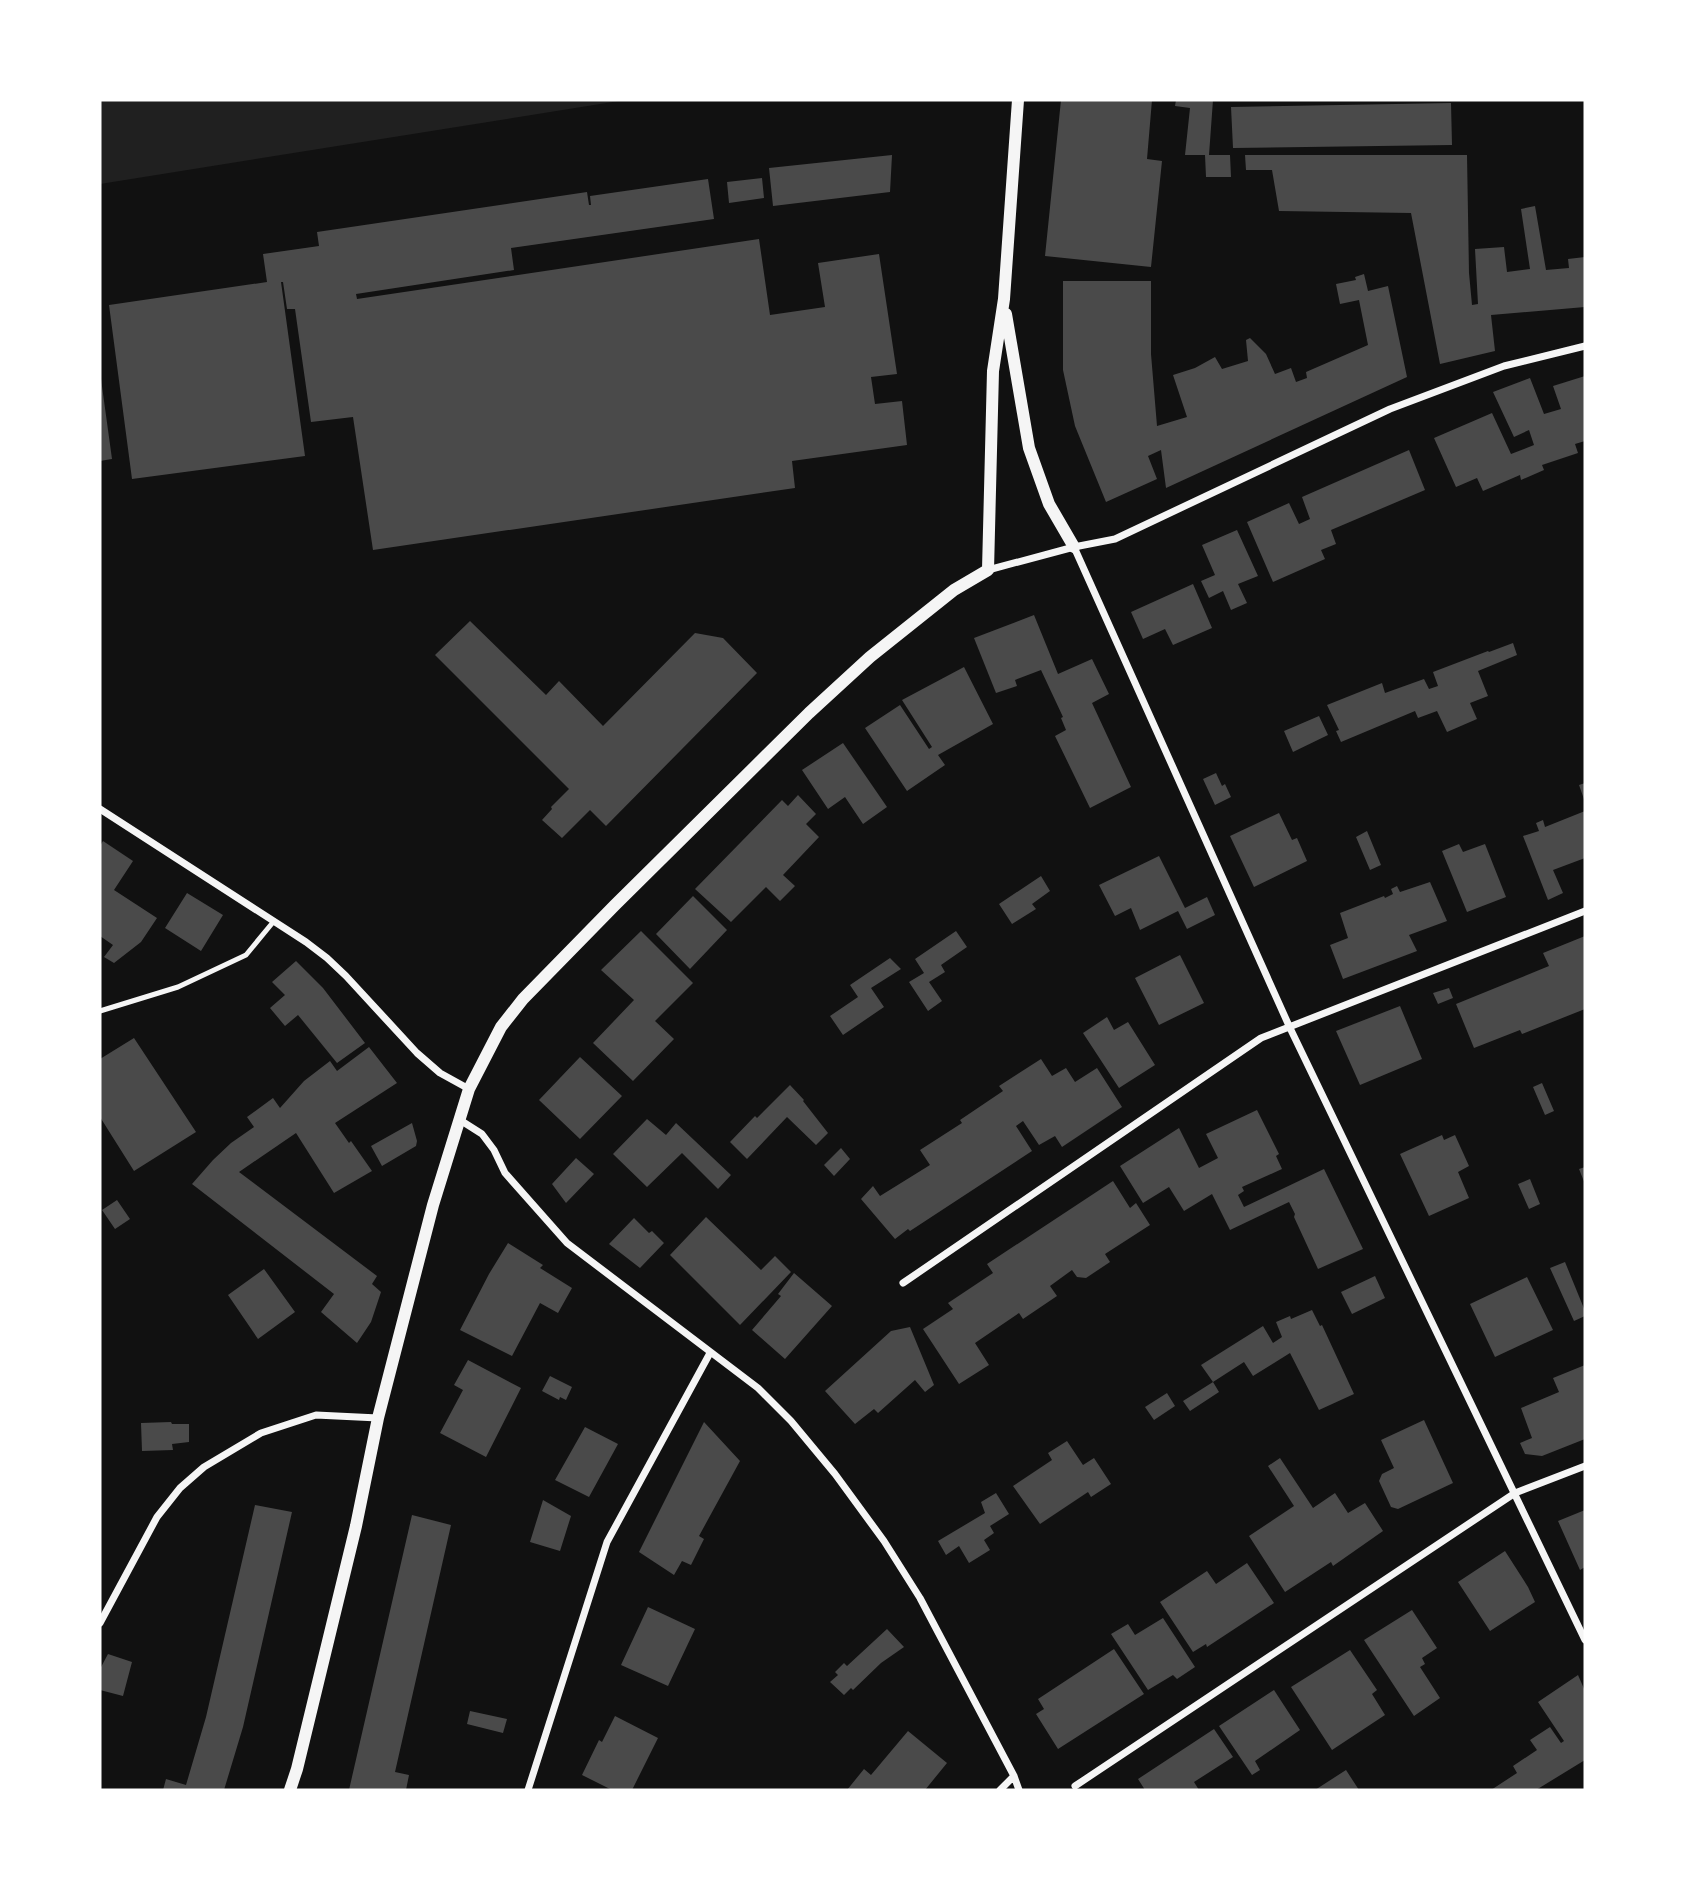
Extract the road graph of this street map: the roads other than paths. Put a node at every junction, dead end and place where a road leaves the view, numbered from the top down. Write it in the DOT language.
graph roads {
  1 [pos="1018,100"];
  2 [pos="1004,299"];
  3 [pos="1585,346"];
  4 [pos="1074,547"];
  5 [pos="988,570"];
  6 [pos="100,809"];
  7 [pos="1585,911"];
  8 [pos="274,921"];
  9 [pos="100,1011"];
  10 [pos="1290,1028"];
  11 [pos="469,1089"];
  12 [pos="460,1120"];
  13 [pos="903,1283"];
  14 [pos="710,1353"];
  15 [pos="378,1419"];
  16 [pos="1585,1466"];
  17 [pos="1515,1493"];
  18 [pos="100,1623"];
  19 [pos="1585,1640"];
  20 [pos="1014,1776"];
  21 [pos="1075,1786"];
  22 [pos="290,1790"];
  23 [pos="528,1790"];
  24 [pos="1000,1790"];
  25 [pos="1019,1790"];
  1 -- 2 [label="street"];
  2 -- 4 [label="street"];
  2 -- 5 [label="street"];
  3 -- 4 [label="street"];
  4 -- 5 [label="street"];
  4 -- 10 [label="street"];
  5 -- 11 [label="street"];
  6 -- 8 [label="street"];
  7 -- 10 [label="street"];
  8 -- 9 [label="lane"];
  8 -- 11 [label="street"];
  10 -- 13 [label="street"];
  10 -- 17 [label="street"];
  11 -- 12 [label="street"];
  12 -- 14 [label="street"];
  12 -- 15 [label="street"];
  14 -- 20 [label="street"];
  14 -- 23 [label="street"];
  15 -- 18 [label="street"];
  15 -- 22 [label="street"];
  16 -- 17 [label="street"];
  17 -- 19 [label="street"];
  17 -- 21 [label="street"];
  20 -- 24 [label="street"];
  20 -- 25 [label="street"];
}
